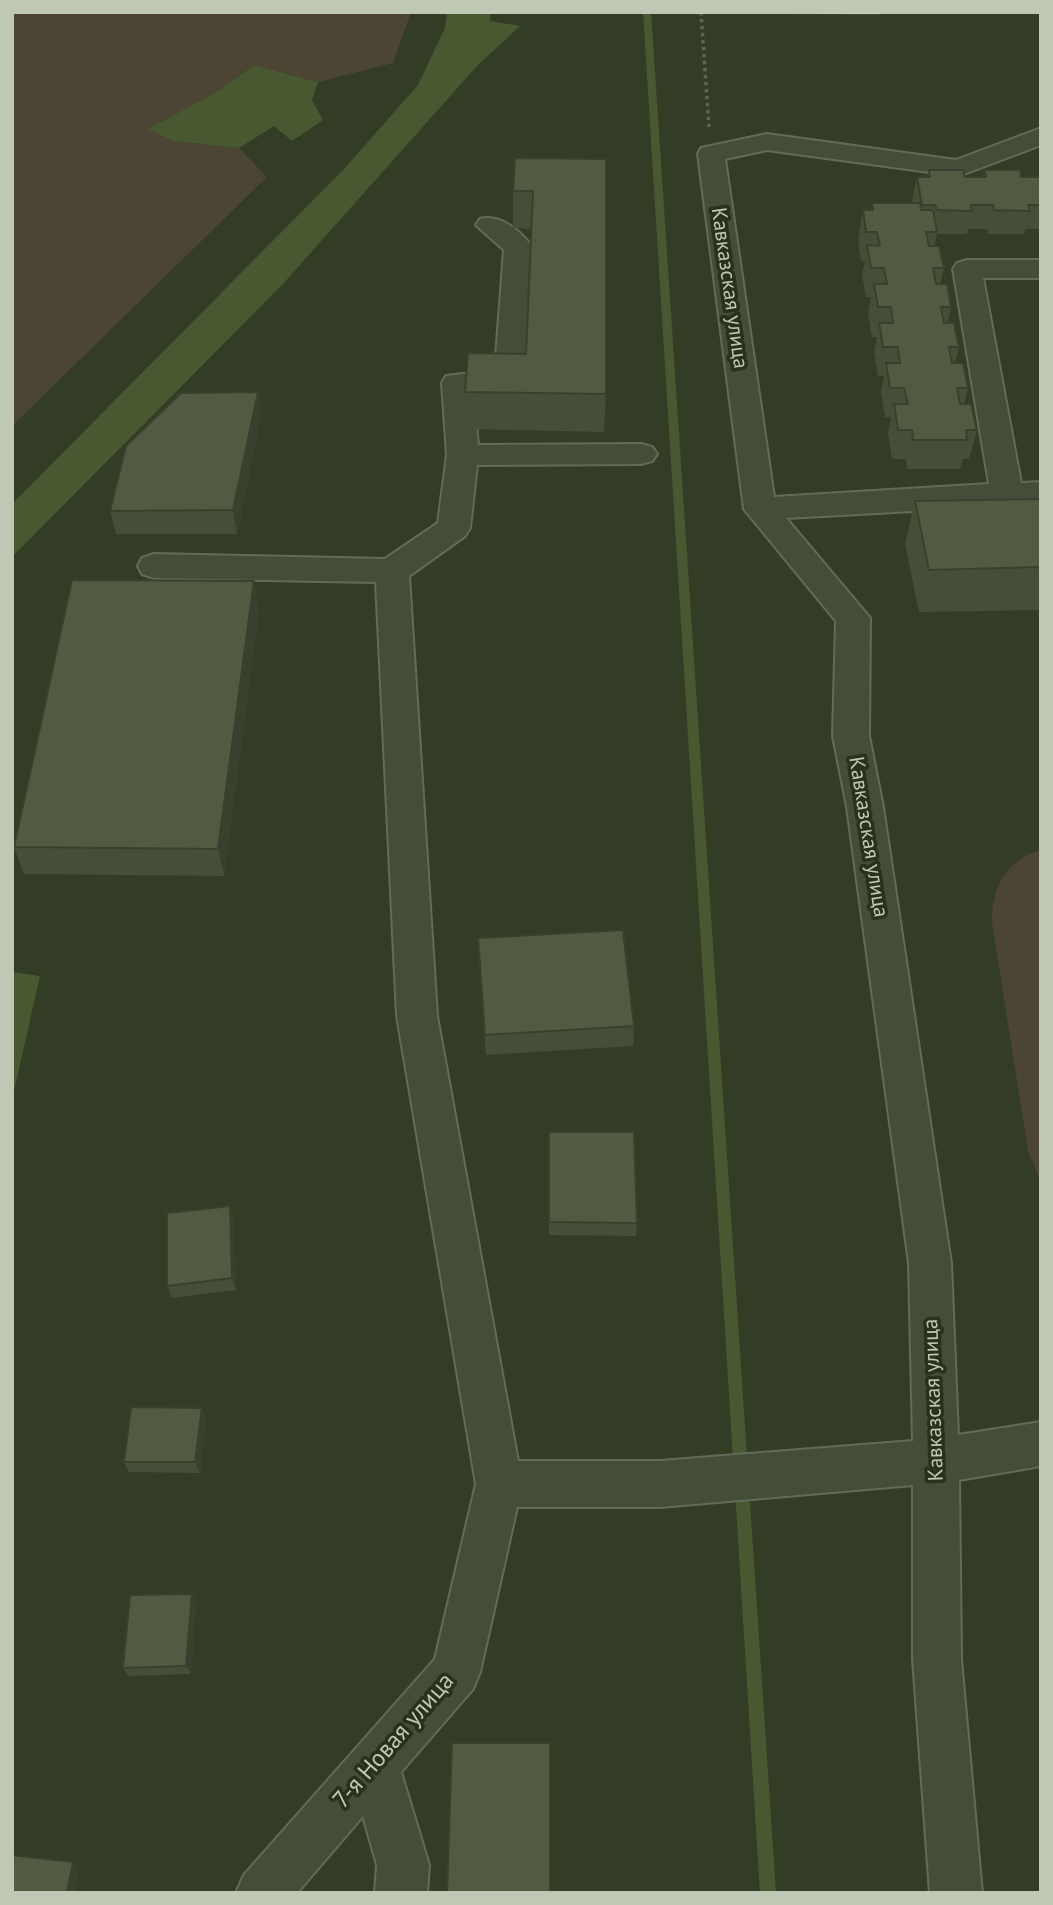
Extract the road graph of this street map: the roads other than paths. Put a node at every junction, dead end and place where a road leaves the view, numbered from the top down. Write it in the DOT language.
graph roads {
  1 [pos="1041,136"];
  2 [pos="490,225"];
  3 [pos="1041,269"];
  4 [pos="641,454"];
  5 [pos="463,456"];
  6 [pos="1041,493"];
  7 [pos="1007,494"];
  8 [pos="760,509"];
  9 [pos="154,566"];
  10 [pos="391,571"];
  11 [pos="1041,1444"];
  12 [pos="936,1461"];
  13 [pos="499,1484"];
  14 [pos="374,1765"];
  15 [pos="262,1893"];
  16 [pos="401,1893"];
  17 [pos="956,1893"];
  1 -- 8 [label="street, Кавказская улица"];
  2 -- 5 [label="street"];
  3 -- 7 [label="street"];
  4 -- 5 [label="street"];
  5 -- 10 [label="street"];
  6 -- 7 [label="street"];
  7 -- 8 [label="street"];
  8 -- 12 [label="street, Кавказская улица"];
  9 -- 10 [label="street"];
  10 -- 13 [label="street"];
  11 -- 12 [label="street"];
  12 -- 13 [label="street"];
  12 -- 17 [label="street, Кавказская улица"];
  13 -- 14 [label="street, 7-я Новая улица"];
  14 -- 15 [label="street, 7-я Новая улица"];
  14 -- 16 [label="street"];
}
